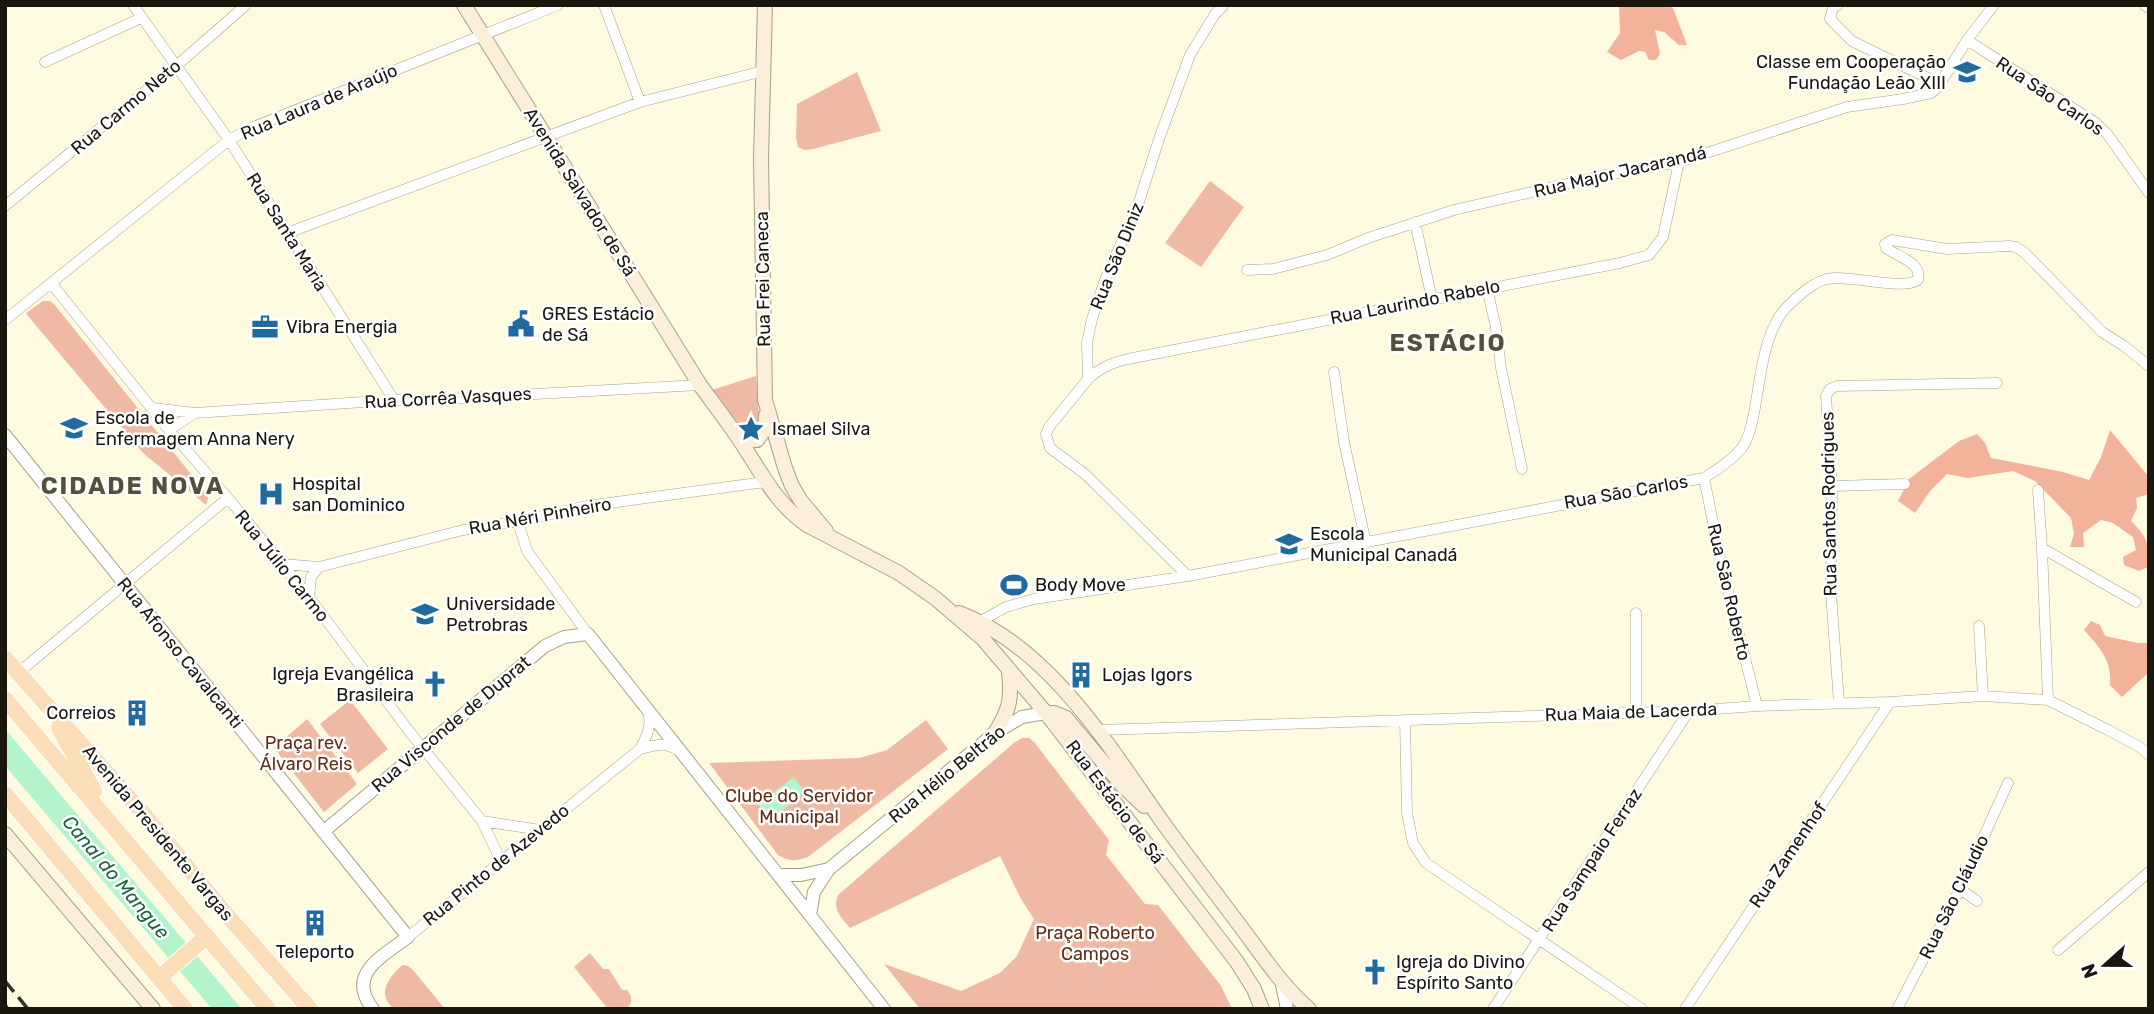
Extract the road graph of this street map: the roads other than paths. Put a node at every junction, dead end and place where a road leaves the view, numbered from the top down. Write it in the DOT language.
graph roads {
  1 [pos="132,5"];
  2 [pos="246,5"];
  3 [pos="464,5"];
  4 [pos="558,5"];
  5 [pos="604,5"];
  6 [pos="765,5"];
  7 [pos="1224,5"];
  8 [pos="1838,5"];
  9 [pos="1994,5"];
  10 [pos="2144,5"];
  11 [pos="2149,8"];
  12 [pos="141,18"];
  13 [pos="483,36"];
  14 [pos="1967,40"];
  15 [pos="45,62"];
  16 [pos="175,67"];
  17 [pos="763,71"];
  18 [pos="1940,84"];
  19 [pos="640,102"];
  20 [pos="546,137"];
  21 [pos="229,140"];
  22 [pos="1679,162"];
  23 [pos="2149,193"];
  24 [pos="5,206"];
  25 [pos="1415,222"];
  26 [pos="287,233"];
  27 [pos="1247,270"];
  28 [pos="51,283"];
  29 [pos="1487,288"];
  30 [pos="1432,299"];
  31 [pos="5,320"];
  32 [pos="2149,366"];
  33 [pos="1334,372"];
  34 [pos="1088,379"];
  35 [pos="1997,383"];
  36 [pos="700,385"];
  37 [pos="394,400"];
  38 [pos="765,400"];
  39 [pos="153,408"];
  40 [pos="195,413"];
  41 [pos="169,430"];
  42 [pos="5,435"];
  43 [pos="740,440"];
  44 [pos="1522,469"];
  45 [pos="1704,478"];
  46 [pos="765,482"];
  47 [pos="1905,484"];
  48 [pos="1832,486"];
  49 [pos="2038,490"];
  50 [pos="228,498"];
  51 [pos="524,520"];
  52 [pos="830,536"];
  53 [pos="1366,543"];
  54 [pos="2042,548"];
  55 [pos="282,564"];
  56 [pos="319,568"];
  57 [pos="1188,576"];
  58 [pos="125,584"];
  59 [pos="309,597"];
  60 [pos="2136,602"];
  61 [pos="950,610"];
  62 [pos="1636,613"];
  63 [pos="981,621"];
  64 [pos="1979,626"];
  65 [pos="587,634"];
  66 [pos="5,658"];
  67 [pos="1009,672"];
  68 [pos="18,673"];
  69 [pos="1983,696"];
  70 [pos="5,699"];
  71 [pos="2048,699"];
  72 [pos="45,702"];
  73 [pos="1890,702"];
  74 [pos="1839,703"];
  75 [pos="1757,705"];
  76 [pos="648,710"];
  77 [pos="1689,711"];
  78 [pos="1636,712"];
  79 [pos="1046,713"];
  80 [pos="1405,720"];
  81 [pos="1098,730"];
  82 [pos="995,733"];
  83 [pos="422,748"];
  84 [pos="640,749"];
  85 [pos="682,753"];
  86 [pos="2149,755"];
  87 [pos="2008,783"];
  88 [pos="5,794"];
  89 [pos="110,821"];
  90 [pos="482,821"];
  91 [pos="1163,823"];
  92 [pos="540,830"];
  93 [pos="323,832"];
  94 [pos="5,834"];
  95 [pos="501,861"];
  96 [pos="829,869"];
  97 [pos="2149,872"];
  98 [pos="778,875"];
  99 [pos="1960,889"];
  100 [pos="1977,901"];
  101 [pos="810,915"];
  102 [pos="408,937"];
  103 [pos="1540,940"];
  104 [pos="201,941"];
  105 [pos="2058,950"];
  106 [pos="164,973"];
  107 [pos="1281,981"];
  108 [pos="153,1009"];
  109 [pos="185,1009"];
  110 [pos="268,1009"];
  111 [pos="310,1009"];
  112 [pos="373,1009"];
  113 [pos="884,1009"];
  114 [pos="1262,1009"];
  115 [pos="1287,1009"];
  116 [pos="1309,1009"];
  117 [pos="1493,1009"];
  118 [pos="1642,1009"];
  119 [pos="1685,1009"];
  120 [pos="1897,1009"];
  1 -- 12 [label="street, Rua Santa Maria"];
  2 -- 16 [label="street, Rua Carmo Neto"];
  3 -- 13 [label="main road, Avenida Salvador de Sá"];
  4 -- 13 [label="street, Rua Laura de Araújo"];
  5 -- 19 [label="street"];
  6 -- 17 [label="main road, Rua Frei Caneca"];
  7 -- 34 [label="street, Rua São Diniz"];
  8 -- 18 [label="street"];
  9 -- 14 [label="street"];
  10 -- 11 [label="street"];
  12 -- 15 [label="street"];
  12 -- 16 [label="street, Rua Santa Maria"];
  13 -- 20 [label="main road, Avenida Salvador de Sá"];
  13 -- 21 [label="street, Rua Laura de Araújo"];
  14 -- 18 [label="street"];
  14 -- 23 [label="street, Rua São Carlos"];
  16 -- 21 [label="street, Rua Santa Maria"];
  16 -- 24 [label="street, Rua Carmo Neto"];
  17 -- 19 [label="street"];
  17 -- 38 [label="main road, Rua Frei Caneca"];
  18 -- 22 [label="street, Rua Major Jacarandá"];
  19 -- 20 [label="street"];
  20 -- 26 [label="street"];
  20 -- 36 [label="main road, Avenida Salvador de Sá"];
  21 -- 26 [label="street, Rua Santa Maria"];
  21 -- 28 [label="street, Rua Laura de Araújo"];
  22 -- 25 [label="street, Rua Major Jacarandá"];
  22 -- 29 [label="street, Rua Laurindo Rabelo"];
  25 -- 27 [label="street, Rua Major Jacarandá"];
  25 -- 30 [label="street"];
  26 -- 37 [label="street, Rua Santa Maria"];
  28 -- 31 [label="street, Rua Laura de Araújo"];
  28 -- 39 [label="street, Rua Júlio Carmo"];
  29 -- 30 [label="street, Rua Laurindo Rabelo"];
  29 -- 44 [label="street"];
  30 -- 34 [label="street, Rua Laurindo Rabelo"];
  32 -- 45 [label="street, Rua São Carlos"];
  33 -- 53 [label="street"];
  34 -- 57 [label="street"];
  35 -- 48 [label="street, Rua Santos Rodrigues"];
  36 -- 37 [label="street, Rua Corrêa Vasques"];
  36 -- 43 [label="main road, Avenida Salvador de Sá"];
  37 -- 40 [label="street, Rua Corrêa Vasques"];
  38 -- 43 [label="main road"];
  38 -- 52 [label="main road, Rua Frei Caneca"];
  39 -- 40 [label="street, Rua Corrêa Vasques"];
  39 -- 41 [label="street, Rua Júlio Carmo"];
  40 -- 41 [label="street, Rua Corrêa Vasques"];
  41 -- 50 [label="street, Rua Júlio Carmo"];
  42 -- 58 [label="street, Rua Afonso Cavalcanti"];
  43 -- 46 [label="main road, Avenida Salvador de Sá"];
  45 -- 53 [label="street, Rua São Carlos"];
  45 -- 75 [label="street, Rua São Roberto"];
  46 -- 51 [label="street, Rua Néri Pinheiro"];
  46 -- 52 [label="main road, Avenida Salvador de Sá"];
  47 -- 48 [label="street"];
  48 -- 74 [label="street, Rua Santos Rodrigues"];
  49 -- 54 [label="street"];
  50 -- 55 [label="street, Rua Júlio Carmo"];
  50 -- 58 [label="street"];
  51 -- 56 [label="street, Rua Néri Pinheiro"];
  51 -- 65 [label="street"];
  52 -- 61 [label="main road, Rua Estácio de Sá"];
  53 -- 57 [label="street, Rua São Carlos"];
  54 -- 60 [label="street"];
  54 -- 71 [label="street"];
  55 -- 56 [label="street, Rua Néri Pinheiro"];
  55 -- 59 [label="street, Rua Júlio Carmo"];
  56 -- 59 [label="street"];
  57 -- 63 [label="street, Rua São Carlos"];
  58 -- 68 [label="street"];
  58 -- 93 [label="street, Rua Afonso Cavalcanti"];
  59 -- 83 [label="street, Rua Júlio Carmo"];
  61 -- 63 [label="main road, Rua Estácio de Sá"];
  61 -- 67 [label="main road, Rua Estácio de Sá"];
  62 -- 78 [label="street"];
  63 -- 81 [label="main road, Rua Estácio de Sá"];
  64 -- 69 [label="street"];
  65 -- 76 [label="street"];
  65 -- 83 [label="street, Rua Visconde de Duprat"];
  66 -- 68 [label="main road, Avenida Presidente Vargas"];
  67 -- 79 [label="main road, Rua Estácio de Sá"];
  67 -- 82 [label="main road"];
  68 -- 72 [label="main road, Avenida Presidente Vargas"];
  69 -- 71 [label="street, Rua Maia de Lacerda"];
  69 -- 73 [label="street, Rua Maia de Lacerda"];
  70 -- 89 [label="main road, Avenida Presidente Vargas"];
  71 -- 86 [label="street, Rua Maia de Lacerda"];
  72 -- 89 [label="main road"];
  72 -- 111 [label="main road, Avenida Presidente Vargas"];
  73 -- 74 [label="street, Rua Maia de Lacerda"];
  73 -- 119 [label="street, Rua Zamenhof"];
  74 -- 75 [label="street, Rua Maia de Lacerda"];
  75 -- 77 [label="street, Rua Maia de Lacerda"];
  76 -- 84 [label="street"];
  76 -- 85 [label="street"];
  77 -- 78 [label="street, Rua Maia de Lacerda"];
  77 -- 103 [label="street, Rua Sampaio Ferraz"];
  78 -- 80 [label="street, Rua Maia de Lacerda"];
  79 -- 82 [label="street, Rua Hélio Beltrão"];
  79 -- 91 [label="main road"];
  79 -- 114 [label="main road, Rua Estácio de Sá"];
  80 -- 81 [label="street, Rua Maia de Lacerda"];
  80 -- 103 [label="street"];
  81 -- 91 [label="main road, Rua Estácio de Sá"];
  82 -- 96 [label="street, Rua Hélio Beltrão"];
  83 -- 90 [label="street, Rua Júlio Carmo"];
  83 -- 93 [label="street, Rua Visconde de Duprat"];
  84 -- 85 [label="street"];
  84 -- 92 [label="street, Rua Pinto de Azevedo"];
  85 -- 98 [label="street"];
  87 -- 99 [label="street, Rua São Cláudio"];
  88 -- 106 [label="main road"];
  89 -- 104 [label="main road, Avenida Presidente Vargas"];
  90 -- 92 [label="street"];
  90 -- 95 [label="street, Rua Júlio Carmo"];
  91 -- 107 [label="main road, Rua Estácio de Sá"];
  92 -- 95 [label="street, Rua Pinto de Azevedo"];
  93 -- 102 [label="street, Rua Afonso Cavalcanti"];
  94 -- 108 [label="main road"];
  95 -- 102 [label="street, Rua Pinto de Azevedo"];
  96 -- 98 [label="street"];
  96 -- 101 [label="street, Rua Hélio Beltrão"];
  97 -- 105 [label="street"];
  98 -- 101 [label="street"];
  99 -- 100 [label="street"];
  99 -- 120 [label="street, Rua São Cláudio"];
  101 -- 113 [label="street"];
  102 -- 112 [label="street, Rua Pinto de Azevedo"];
  103 -- 117 [label="street, Rua Sampaio Ferraz"];
  103 -- 118 [label="street"];
  104 -- 106 [label="main road"];
  104 -- 110 [label="main road, Avenida Presidente Vargas"];
  106 -- 109 [label="main road"];
  107 -- 115 [label="street"];
  107 -- 116 [label="main road, Rua Estácio de Sá"];
}
